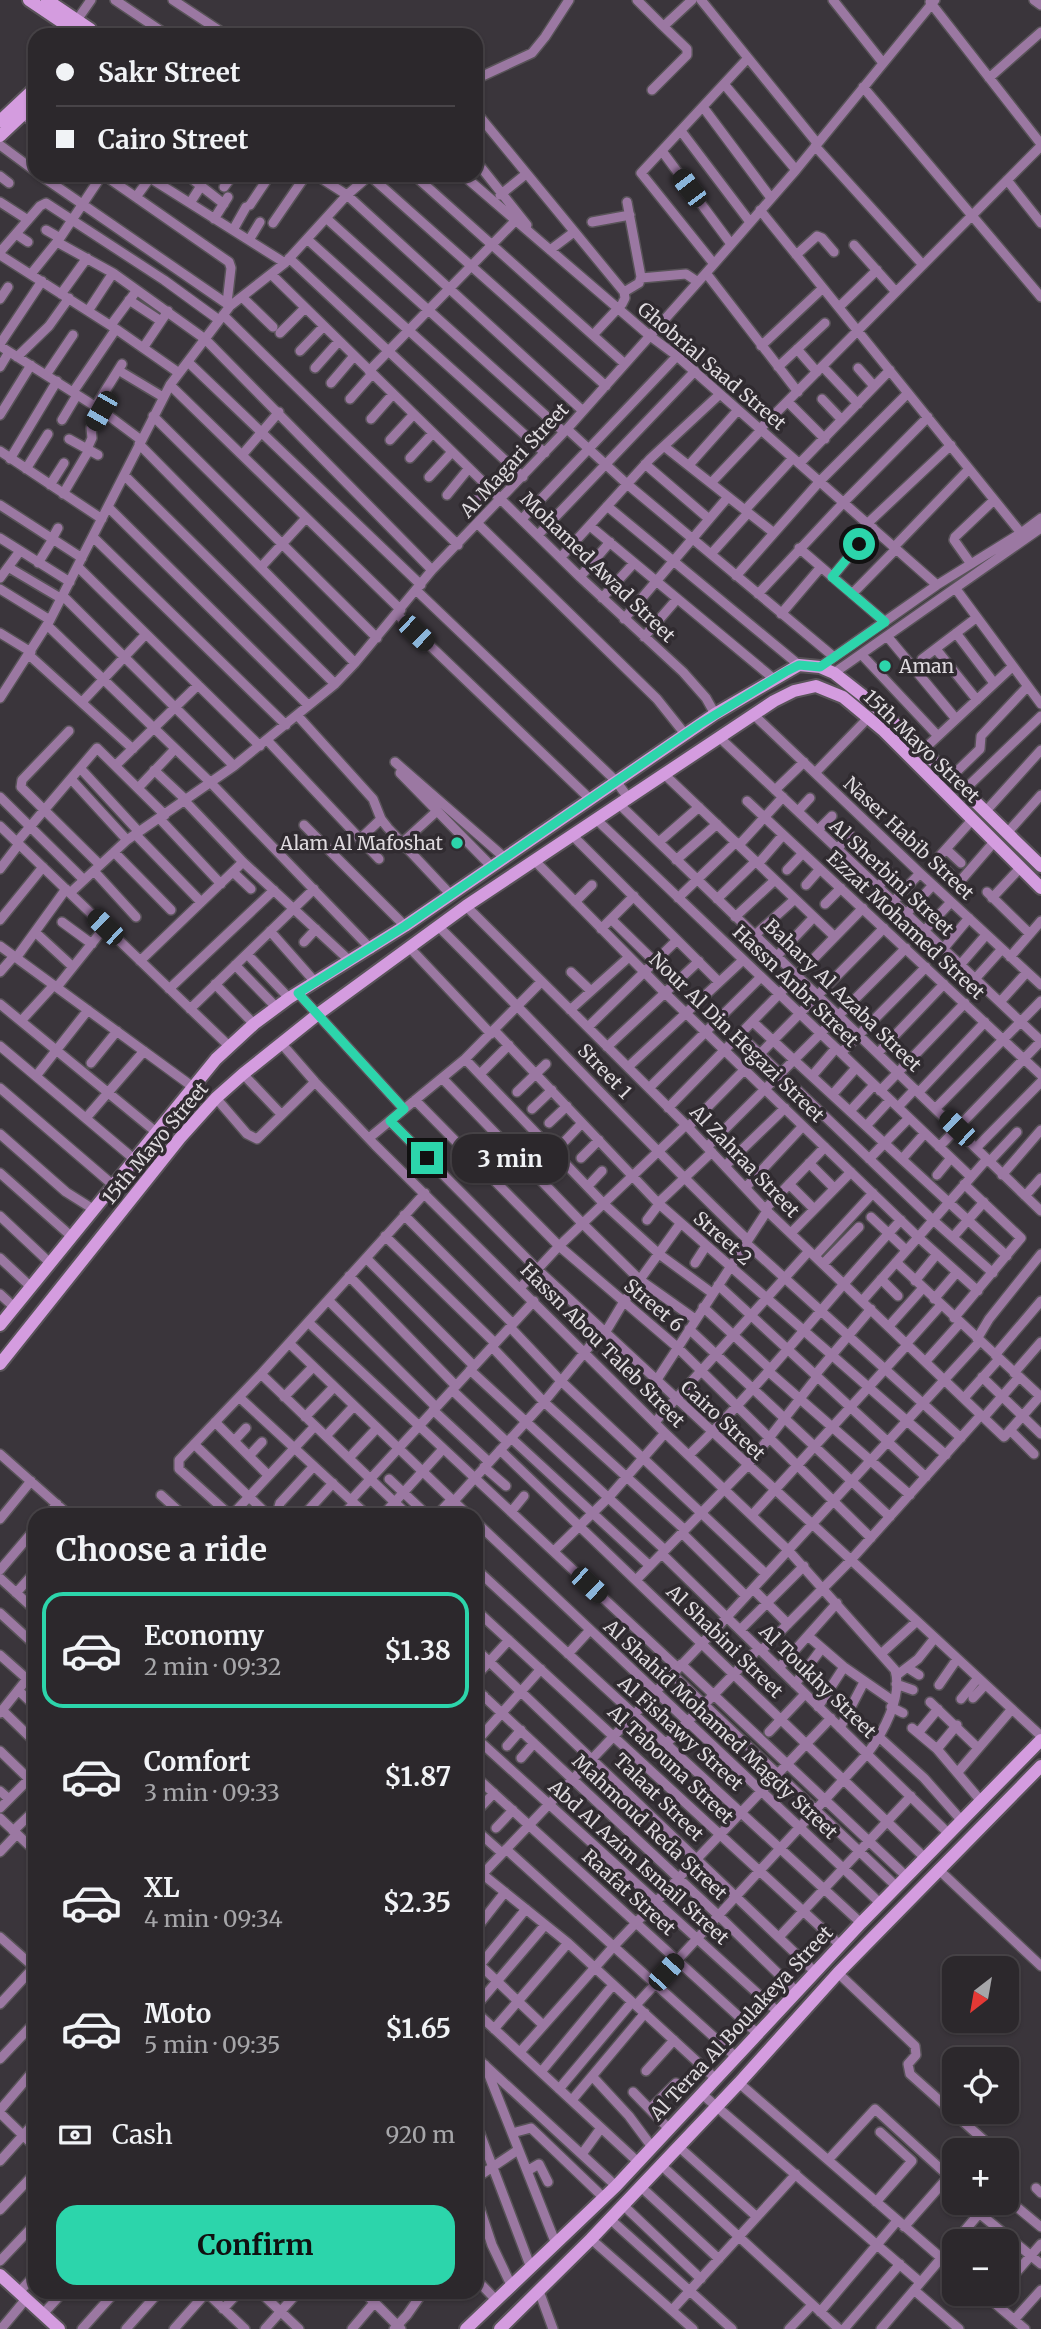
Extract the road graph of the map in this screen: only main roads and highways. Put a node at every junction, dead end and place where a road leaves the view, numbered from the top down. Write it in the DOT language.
graph roads {
  1 [pos="29,0"];
  2 [pos="47,0"];
  3 [pos="71,28"];
  4 [pos="89,28"];
  5 [pos="28,97"];
  6 [pos="28,106"];
  7 [pos="18,111"];
  8 [pos="0,121"];
  9 [pos="0,136"];
  10 [pos="1040,861"];
  11 [pos="1041,888"];
  12 [pos="0,1325"];
  13 [pos="0,1364"];
  14 [pos="1041,1738"];
  15 [pos="1041,1766"];
  16 [pos="1,2277"];
  17 [pos="44,2321"];
  18 [pos="59,2329"];
  19 [pos="466,2329"];
  20 [pos="500,2329"];
  1 -- 3 [label="main road"];
  2 -- 4 [label="main road"];
  5 -- 7 [label="main road"];
  6 -- 7 [label="main road"];
  7 -- 8 [label="main road"];
  7 -- 9 [label="main road"];
  10 -- 12 [label="main road, 15th Mayo Street"];
  11 -- 13 [label="main road, 15th Mayo Street"];
  14 -- 19 [label="main road, Al Teraa Al Boulakeya Street"];
  15 -- 20 [label="main road, Al Teraa Al Boulakeya Street"];
  16 -- 17 [label="main road"];
  17 -- 18 [label="main road"];
}
